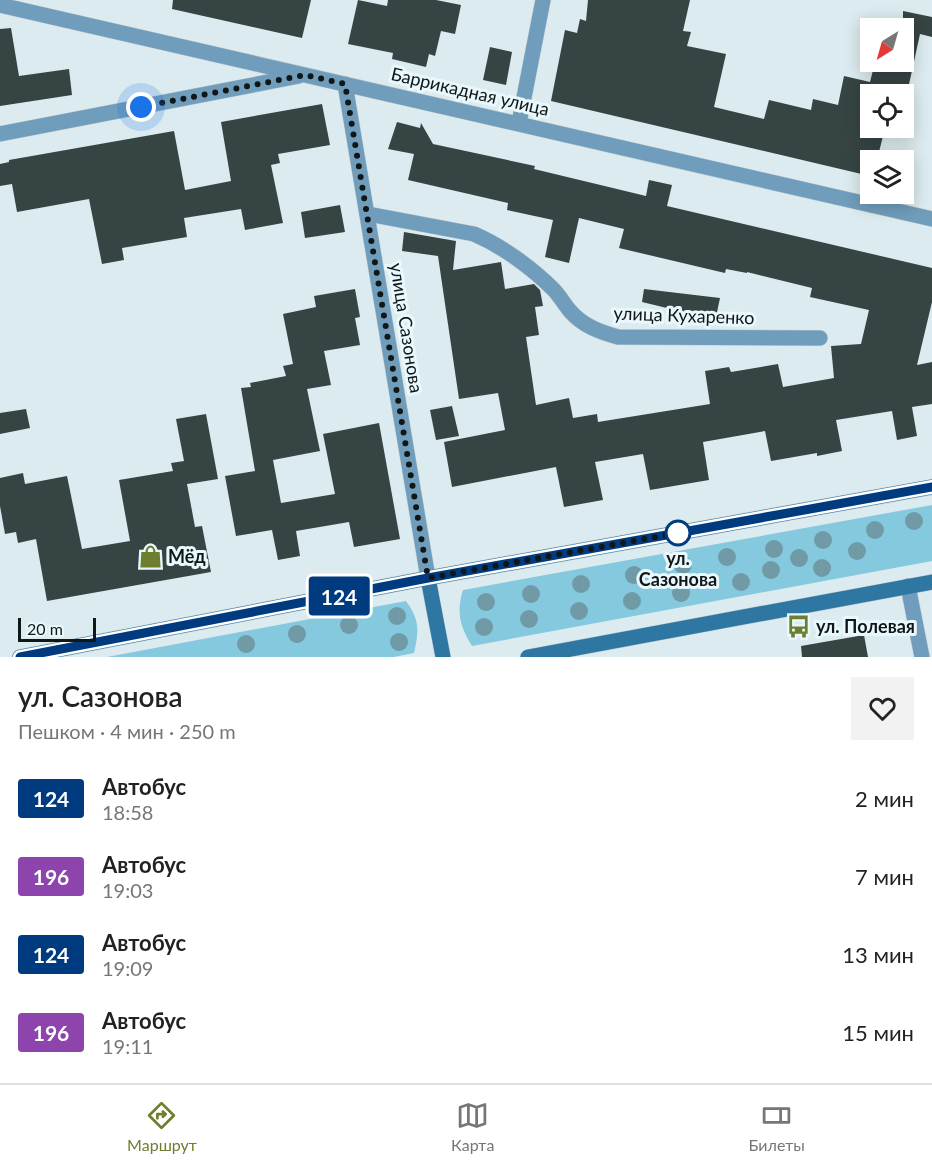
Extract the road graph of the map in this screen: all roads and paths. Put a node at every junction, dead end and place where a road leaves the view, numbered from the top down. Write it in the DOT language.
graph roads {
  1 [pos="543,0"];
  2 [pos="0,5"];
  3 [pos="32,6"];
  4 [pos="305,75"];
  5 [pos="345,84"];
  6 [pos="519,123"];
  7 [pos="0,134"];
  8 [pos="368,214"];
  9 [pos="932,219"];
  10 [pos="820,338"];
  11 [pos="932,487"];
  12 [pos="428,578"];
  13 [pos="932,582"];
  14 [pos="908,586"];
  15 [pos="20,657"];
  16 [pos="443,657"];
  17 [pos="528,657"];
  18 [pos="922,657"];
  1 -- 6 [label="street"];
  2 -- 3 [label="street, Баррикадная улица"];
  3 -- 4 [label="street, Баррикадная улица"];
  4 -- 5 [label="street, Баррикадная улица"];
  4 -- 7 [label="street"];
  5 -- 6 [label="street, Баррикадная улица"];
  5 -- 8 [label="street, улица Сазонова"];
  6 -- 9 [label="street, Баррикадная улица"];
  8 -- 10 [label="street, улица Кухаренко"];
  8 -- 12 [label="street, улица Сазонова"];
  11 -- 12 [label="main road"];
  12 -- 15 [label="main road"];
  12 -- 16 [label="main road"];
  13 -- 14 [label="main road"];
  14 -- 17 [label="main road"];
  14 -- 18 [label="street"];
}
